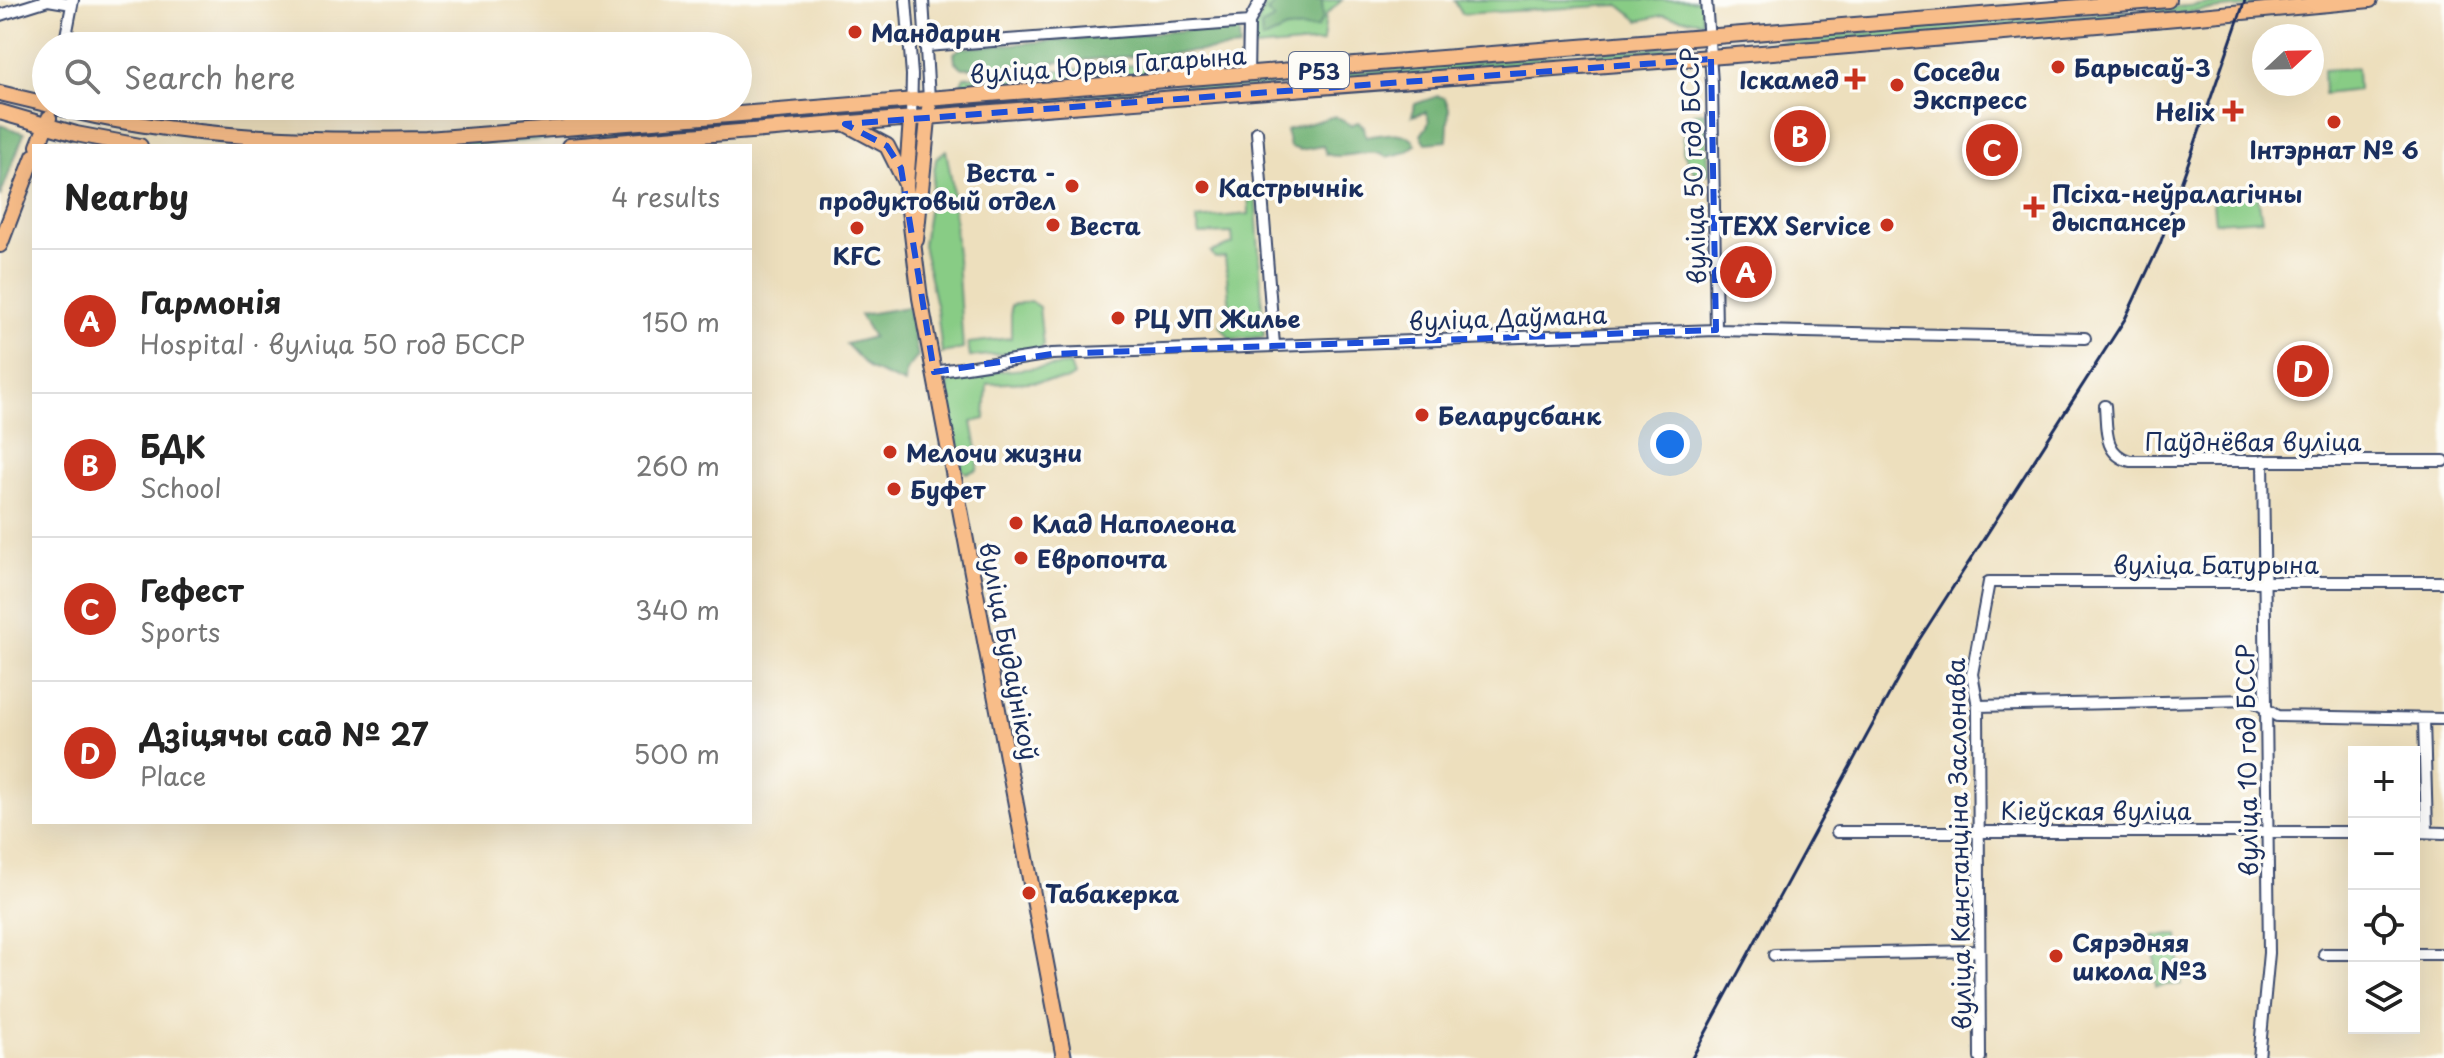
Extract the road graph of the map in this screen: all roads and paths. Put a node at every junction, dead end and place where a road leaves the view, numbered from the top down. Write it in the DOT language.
graph roads {
  1 [pos="906,0"];
  2 [pos="923,0"];
  3 [pos="1261,0"];
  4 [pos="1706,0"];
  5 [pos="2168,0"];
  6 [pos="2370,0"];
  7 [pos="73,2"];
  8 [pos="0,15"];
  9 [pos="1249,22"];
  10 [pos="67,32"];
  11 [pos="1709,37"];
  12 [pos="926,46"];
  13 [pos="1711,59"];
  14 [pos="1248,75"];
  15 [pos="0,93"];
  16 [pos="929,99"];
  17 [pos="912,100"];
  18 [pos="32,101"];
  19 [pos="0,112"];
  20 [pos="752,114"];
  21 [pos="929,118"];
  22 [pos="911,119"];
  23 [pos="48,120"];
  24 [pos="129,120"];
  25 [pos="685,120"];
  26 [pos="845,124"];
  27 [pos="47,125"];
  28 [pos="1257,132"];
  29 [pos="39,144"];
  30 [pos="131,144"];
  31 [pos="594,144"];
  32 [pos="32,161"];
  33 [pos="906,186"];
  34 [pos="0,245"];
  35 [pos="914,252"];
  36 [pos="1716,330"];
  37 [pos="2085,338"];
  38 [pos="1274,345"];
  39 [pos="934,372"];
  40 [pos="2105,406"];
  41 [pos="2263,460"];
  42 [pos="2444,461"];
  43 [pos="1989,582"];
  44 [pos="2444,582"];
  45 [pos="2264,583"];
  46 [pos="1978,706"];
  47 [pos="2265,708"];
  48 [pos="2424,719"];
  49 [pos="2444,719"];
  50 [pos="1977,829"];
  51 [pos="1837,832"];
  52 [pos="2266,832"];
  53 [pos="2348,832"];
  54 [pos="2420,832"];
  55 [pos="2427,832"];
  56 [pos="2444,833"];
  57 [pos="1977,951"];
  58 [pos="2324,954"];
  59 [pos="2348,954"];
  60 [pos="2420,954"];
  61 [pos="2444,954"];
  62 [pos="1774,955"];
  63 [pos="1064,1058"];
  64 [pos="1980,1058"];
  65 [pos="2259,1058"];
  1 -- 17 [label="street, вуліца Будаўнікоў"];
  2 -- 12 [label="street, вуліца Будаўнікоў"];
  3 -- 9 [label="street"];
  4 -- 11 [label="street, вуліца 50 год БССР"];
  5 -- 11 [label="main road, вуліца Юрыя Гагарына / Р53"];
  6 -- 13 [label="main road, вуліца Юрыя Гагарына / Р53"];
  7 -- 8 [label="street"];
  7 -- 10 [label="street"];
  9 -- 12 [label="street"];
  9 -- 14 [label="street"];
  11 -- 13 [label="street, вуліца 50 год БССР"];
  11 -- 14 [label="main road, вуліца Юрыя Гагарына / Р53"];
  12 -- 16 [label="street, вуліца Будаўнікоў"];
  13 -- 21 [label="main road, вуліца Юрыя Гагарына / Р53"];
  13 -- 36 [label="street, вуліца 50 год БССР"];
  14 -- 16 [label="main road, вуліца Юрыя Гагарына / Р53"];
  15 -- 18 [label="main road"];
  16 -- 17 [label="main road, вуліца Юрыя Гагарына / Р53"];
  16 -- 21 [label="main road, вуліца Будаўнікоў"];
  17 -- 20 [label="main road, вуліца Юрыя Гагарына / Р53"];
  17 -- 22 [label="street, вуліца Будаўнікоў"];
  19 -- 27 [label="main road"];
  21 -- 22 [label="main road, вуліца Юрыя Гагарына / Р53"];
  21 -- 35 [label="main road, вуліца Будаўнікоў"];
  22 -- 26 [label="main road, вуліца Юрыя Гагарына / Р53"];
  22 -- 33 [label="main road, вуліца Будаўнікоў"];
  23 -- 27 [label="main road"];
  24 -- 25 [label="main road, вуліца Юрыя Гагарына / Р53"];
  26 -- 31 [label="main road, вуліца Юрыя Гагарына / Р53"];
  26 -- 33 [label="main road"];
  27 -- 29 [label="main road"];
  27 -- 30 [label="main road"];
  28 -- 38 [label="street"];
  32 -- 34 [label="main road"];
  33 -- 35 [label="main road, вуліца Будаўнікоў"];
  35 -- 39 [label="main road, вуліца Будаўнікоў"];
  36 -- 37 [label="street, вуліца Даўмана"];
  36 -- 38 [label="street, вуліца Даўмана"];
  38 -- 39 [label="street, вуліца Даўмана"];
  39 -- 63 [label="main road, вуліца Будаўнікоў"];
  40 -- 41 [label="street, Паўднёвая вуліца"];
  41 -- 42 [label="street, Паўднёвая вуліца"];
  41 -- 45 [label="street, вуліца 10 год БССР"];
  43 -- 45 [label="street, вуліца Батурына"];
  43 -- 46 [label="street, вуліца Канстанціна Заслонава"];
  44 -- 45 [label="street, вуліца Батурына"];
  45 -- 47 [label="street, вуліца 10 год БССР"];
  46 -- 47 [label="street"];
  46 -- 50 [label="street, вуліца Канстанціна Заслонава"];
  47 -- 48 [label="street"];
  47 -- 52 [label="street, вуліца 10 год БССР"];
  48 -- 49 [label="street"];
  48 -- 55 [label="street"];
  50 -- 51 [label="street, Кіеўская вуліца"];
  50 -- 52 [label="street, Кіеўская вуліца"];
  50 -- 57 [label="street, вуліца Канстанціна Заслонава"];
  52 -- 53 [label="street, Кіеўская вуліца"];
  52 -- 65 [label="street, вуліца 10 год БССР"];
  54 -- 55 [label="street"];
  55 -- 56 [label="street"];
  57 -- 62 [label="street"];
  57 -- 64 [label="street, вуліца Канстанціна Заслонава"];
  58 -- 59 [label="street"];
  60 -- 61 [label="street"];
}
